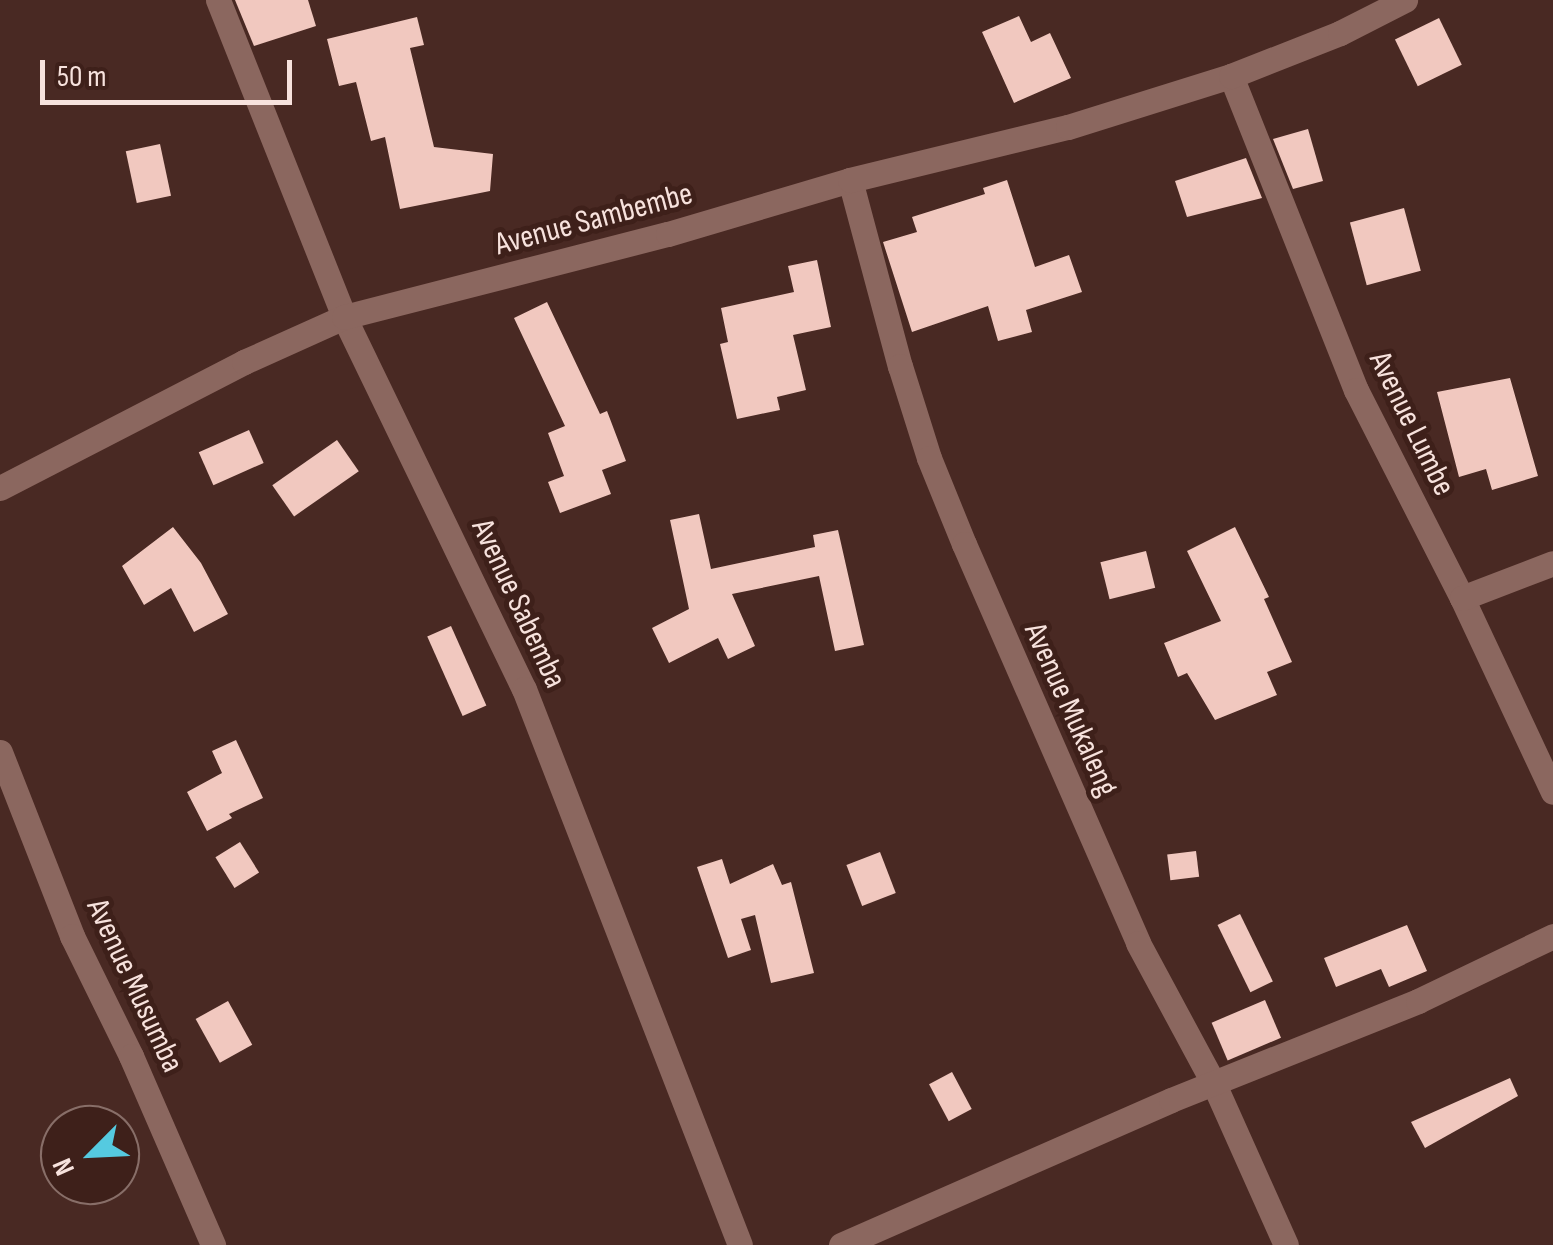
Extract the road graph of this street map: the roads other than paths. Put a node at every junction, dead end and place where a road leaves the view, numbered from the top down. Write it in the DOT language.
graph roads {
  1 [pos="218,0"];
  2 [pos="1406,0"];
  3 [pos="1231,76"];
  4 [pos="850,180"];
  5 [pos="344,317"];
  6 [pos="0,488"];
  7 [pos="1553,563"];
  8 [pos="1462,598"];
  9 [pos="0,752"];
  10 [pos="1553,792"];
  11 [pos="1553,936"];
  12 [pos="1214,1084"];
  13 [pos="213,1245"];
  14 [pos="740,1245"];
  15 [pos="841,1245"];
  16 [pos="1286,1245"];
  1 -- 5 [label="street, Avenue Sabemba"];
  2 -- 3 [label="street, Avenue Sambembe"];
  3 -- 4 [label="street, Avenue Sambembe"];
  3 -- 8 [label="street, Avenue Lumbe"];
  4 -- 5 [label="street, Avenue Sambembe"];
  4 -- 12 [label="street, Avenue Mukaleng"];
  5 -- 6 [label="street, Avenue Sambembe"];
  5 -- 14 [label="street, Avenue Sabemba"];
  7 -- 8 [label="street"];
  8 -- 10 [label="street, Avenue Lumbe"];
  9 -- 13 [label="street, Avenue Musumba"];
  11 -- 12 [label="street"];
  12 -- 15 [label="street"];
  12 -- 16 [label="street, Avenue Mukaleng"];
}
